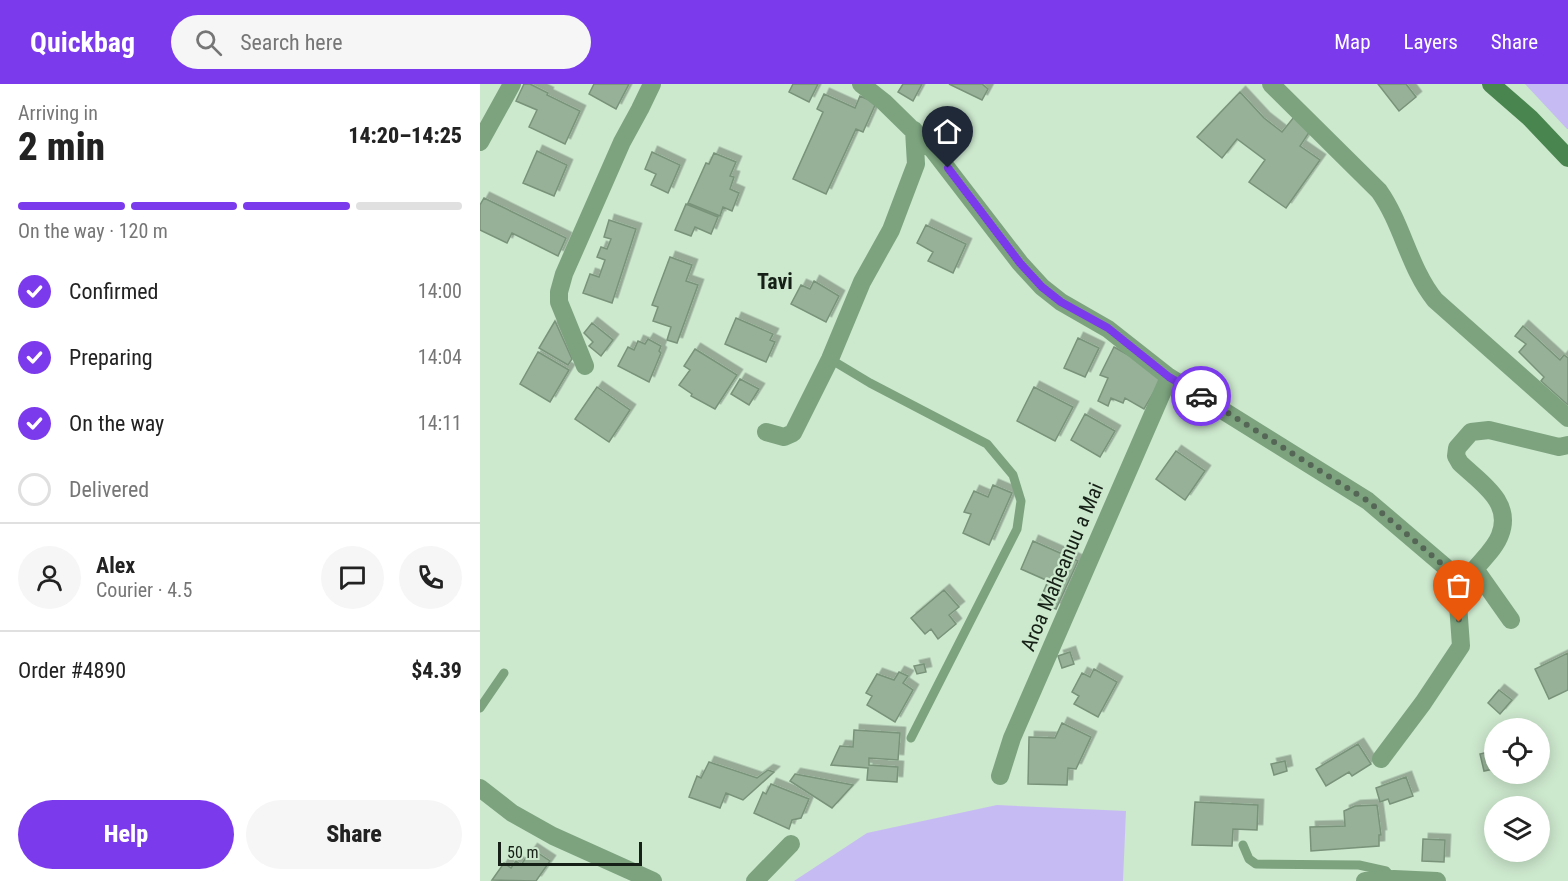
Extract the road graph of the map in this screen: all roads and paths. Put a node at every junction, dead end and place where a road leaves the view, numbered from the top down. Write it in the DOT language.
graph roads {
  1 [pos="512,84"];
  2 [pos="652,84"];
  3 [pos="861,84"];
  4 [pos="1271,84"];
  5 [pos="1491,84"];
  6 [pos="914,130"];
  7 [pos="480,142"];
  8 [pos="1568,158"];
  9 [pos="830,359"];
  10 [pos="585,366"];
  11 [pos="1169,377"];
  12 [pos="1568,418"];
  13 [pos="766,432"];
  14 [pos="1568,445"];
  15 [pos="1510,620"];
  16 [pos="504,673"];
  17 [pos="480,708"];
  18 [pos="911,738"];
  19 [pos="1381,759"];
  20 [pos="1000,776"];
  21 [pos="480,788"];
  22 [pos="791,844"];
  23 [pos="1243,845"];
  24 [pos="1394,879"];
  25 [pos="653,881"];
  26 [pos="755,881"];
  27 [pos="1365,881"];
  28 [pos="1437,881"];
  1 -- 7 [label="street"];
  2 -- 10 [label="street"];
  3 -- 6 [label="street"];
  4 -- 12 [label="street"];
  5 -- 8 [label="main road"];
  6 -- 9 [label="street"];
  6 -- 11 [label="street"];
  9 -- 13 [label="street"];
  9 -- 18 [label="lane"];
  11 -- 19 [label="street"];
  11 -- 20 [label="street, Aroa Maheanuu a Mai"];
  14 -- 15 [label="street"];
  16 -- 17 [label="lane"];
  21 -- 25 [label="street"];
  22 -- 26 [label="street"];
  23 -- 24 [label="lane"];
  24 -- 27 [label="street"];
  24 -- 28 [label="street"];
}
